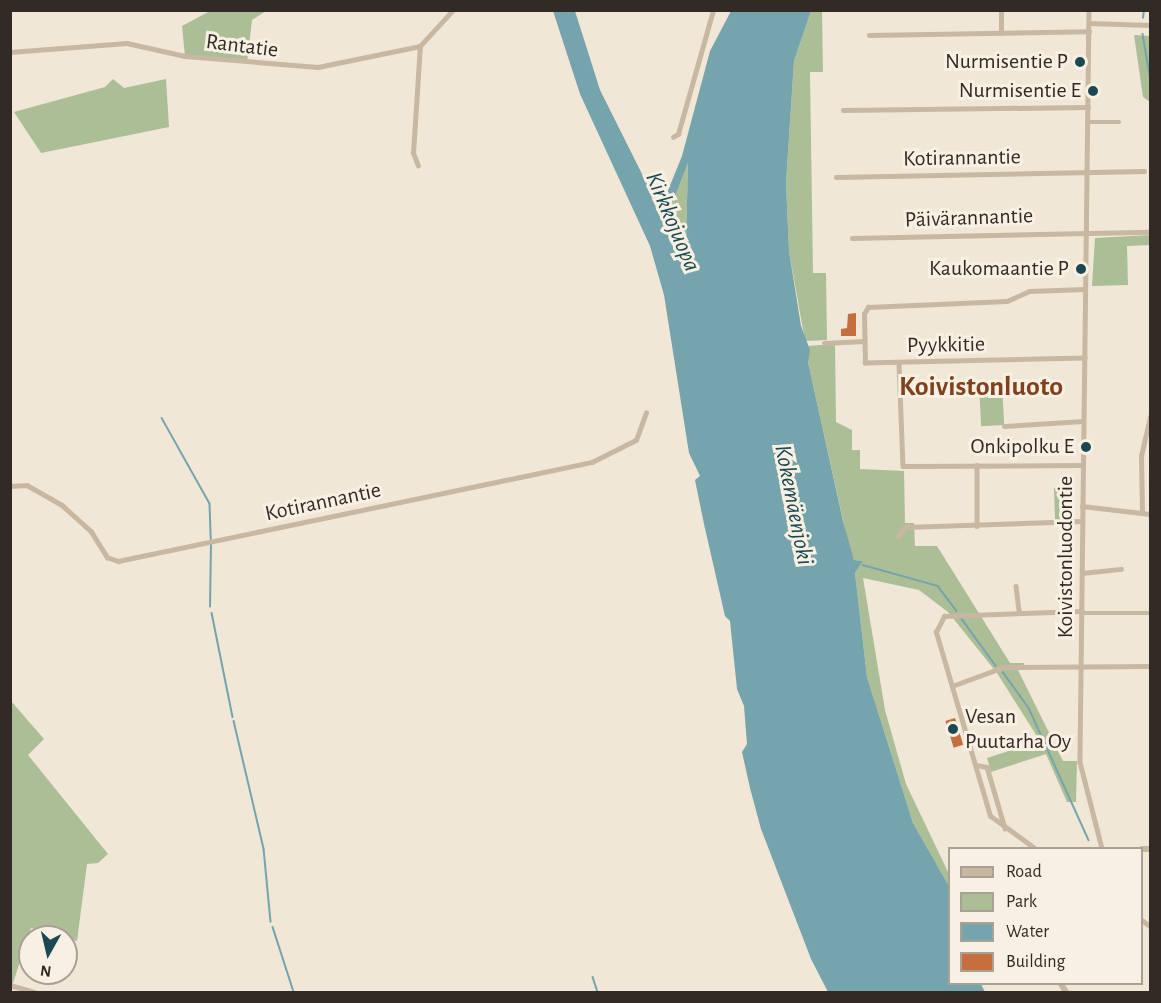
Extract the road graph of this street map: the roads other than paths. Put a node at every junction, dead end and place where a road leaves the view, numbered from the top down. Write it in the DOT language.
graph roads {
  1 [pos="453,10"];
  2 [pos="712,10"];
  3 [pos="1001,10"];
  4 [pos="1089,10"];
  5 [pos="1089,22"];
  6 [pos="1150,25"];
  7 [pos="1089,31"];
  8 [pos="1001,33"];
  9 [pos="869,35"];
  10 [pos="420,46"];
  11 [pos="10,52"];
  12 [pos="1088,107"];
  13 [pos="843,110"];
  14 [pos="1088,122"];
  15 [pos="1119,122"];
  16 [pos="673,137"];
  17 [pos="418,166"];
  18 [pos="1144,171"];
  19 [pos="1088,172"];
  20 [pos="836,177"];
  21 [pos="1087,231"];
  22 [pos="1150,232"];
  23 [pos="852,238"];
  24 [pos="1085,289"];
  25 [pos="864,341"];
  26 [pos="824,343"];
  27 [pos="1084,358"];
  28 [pos="899,363"];
  29 [pos="646,412"];
  30 [pos="1150,417"];
  31 [pos="1083,421"];
  32 [pos="1004,426"];
  33 [pos="977,465"];
  34 [pos="1082,465"];
  35 [pos="10,486"];
  36 [pos="1082,506"];
  37 [pos="1142,513"];
  38 [pos="1150,514"];
  39 [pos="1082,521"];
  40 [pos="977,526"];
  41 [pos="898,536"];
  42 [pos="1121,569"];
  43 [pos="1082,573"];
  44 [pos="1016,586"];
  45 [pos="1082,611"];
  46 [pos="1019,612"];
  47 [pos="1150,613"];
  48 [pos="1150,666"];
  49 [pos="1083,667"];
  50 [pos="952,686"];
  51 [pos="976,765"];
  52 [pos="1005,828"];
  53 [pos="1031,847"];
  54 [pos="1101,847"];
  55 [pos="10,985"];
  56 [pos="34,993"];
  1 -- 10 [label="street"];
  2 -- 16 [label="street"];
  3 -- 8 [label="street"];
  4 -- 5 [label="street, Koivistonluodontie"];
  5 -- 6 [label="street"];
  5 -- 7 [label="street, Koivistonluodontie"];
  7 -- 8 [label="street"];
  7 -- 12 [label="street, Koivistonluodontie"];
  8 -- 9 [label="street"];
  10 -- 11 [label="street, Rantatie"];
  10 -- 17 [label="street"];
  12 -- 13 [label="street"];
  12 -- 14 [label="street, Koivistonluodontie"];
  14 -- 15 [label="street"];
  14 -- 19 [label="street, Koivistonluodontie"];
  18 -- 19 [label="street, Kotirannantie"];
  19 -- 20 [label="street, Kotirannantie"];
  19 -- 21 [label="street, Koivistonluodontie"];
  21 -- 22 [label="street, Päivärannantie"];
  21 -- 23 [label="street, Päivärannantie"];
  21 -- 24 [label="street, Koivistonluodontie"];
  24 -- 25 [label="street, Pyykkitie"];
  24 -- 27 [label="street, Koivistonluodontie"];
  25 -- 26 [label="street"];
  25 -- 28 [label="street, Pyykkitie"];
  27 -- 28 [label="street, Pyykkitie"];
  27 -- 31 [label="street, Koivistonluodontie"];
  28 -- 33 [label="street"];
  29 -- 35 [label="street, Kotirannantie"];
  30 -- 37 [label="street"];
  31 -- 32 [label="street"];
  31 -- 34 [label="street, Koivistonluodontie"];
  33 -- 34 [label="street"];
  33 -- 40 [label="street"];
  34 -- 36 [label="street, Koivistonluodontie"];
  36 -- 37 [label="street"];
  36 -- 39 [label="street, Koivistonluodontie"];
  37 -- 38 [label="street"];
  39 -- 40 [label="street"];
  39 -- 43 [label="street, Koivistonluodontie"];
  40 -- 41 [label="street"];
  42 -- 43 [label="street"];
  43 -- 45 [label="street, Koivistonluodontie"];
  44 -- 46 [label="street"];
  45 -- 46 [label="street"];
  45 -- 47 [label="street"];
  45 -- 49 [label="street, Koivistonluodontie"];
  46 -- 50 [label="street"];
  48 -- 49 [label="street"];
  49 -- 50 [label="street"];
  49 -- 54 [label="street, Koivistonluodontie"];
  50 -- 51 [label="street"];
  51 -- 52 [label="street"];
  51 -- 52 [label="street"];
  52 -- 53 [label="street"];
  55 -- 56 [label="street"];
}
